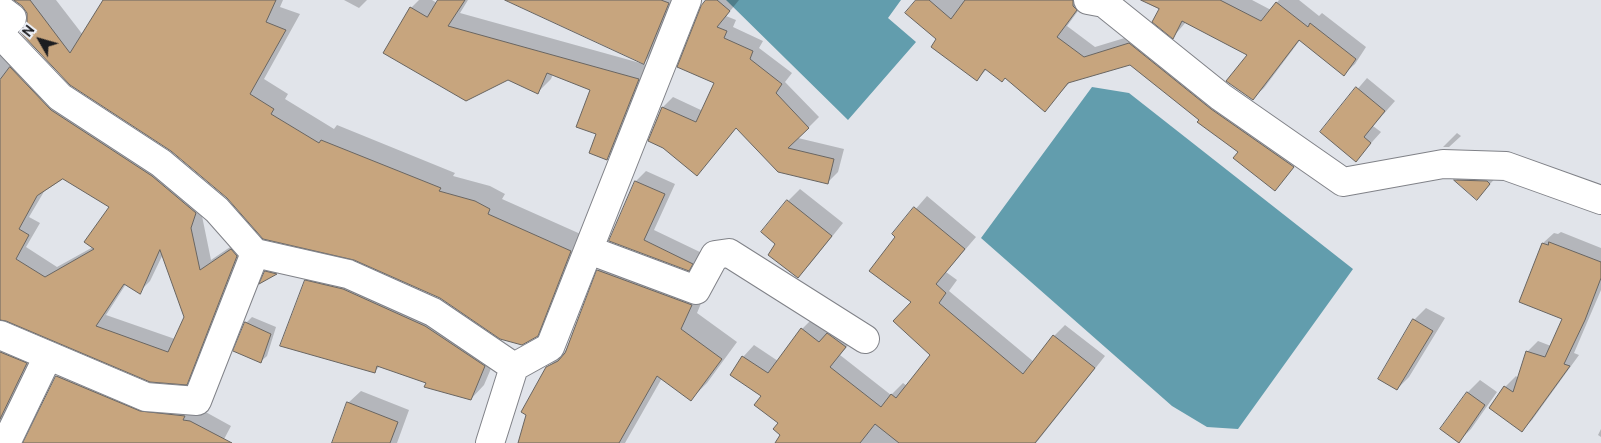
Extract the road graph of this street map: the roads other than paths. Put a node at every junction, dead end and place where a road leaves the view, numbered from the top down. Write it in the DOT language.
graph roads {
  1 [pos="687,0"];
  2 [pos="1088,0"];
  3 [pos="0,9"];
  4 [pos="0,30"];
  5 [pos="0,34"];
  6 [pos="1601,200"];
  7 [pos="589,250"];
  8 [pos="255,253"];
  9 [pos="0,335"];
  10 [pos="864,338"];
  11 [pos="48,356"];
  12 [pos="514,367"];
  13 [pos="6,443"];
  14 [pos="490,443"];
  1 -- 7 [label="street"];
  2 -- 6 [label="street"];
  3 -- 4 [label="street"];
  5 -- 8 [label="street"];
  7 -- 10 [label="street"];
  7 -- 12 [label="street"];
  8 -- 11 [label="street"];
  8 -- 12 [label="street"];
  9 -- 11 [label="street"];
  11 -- 13 [label="street"];
  12 -- 14 [label="street"];
}
